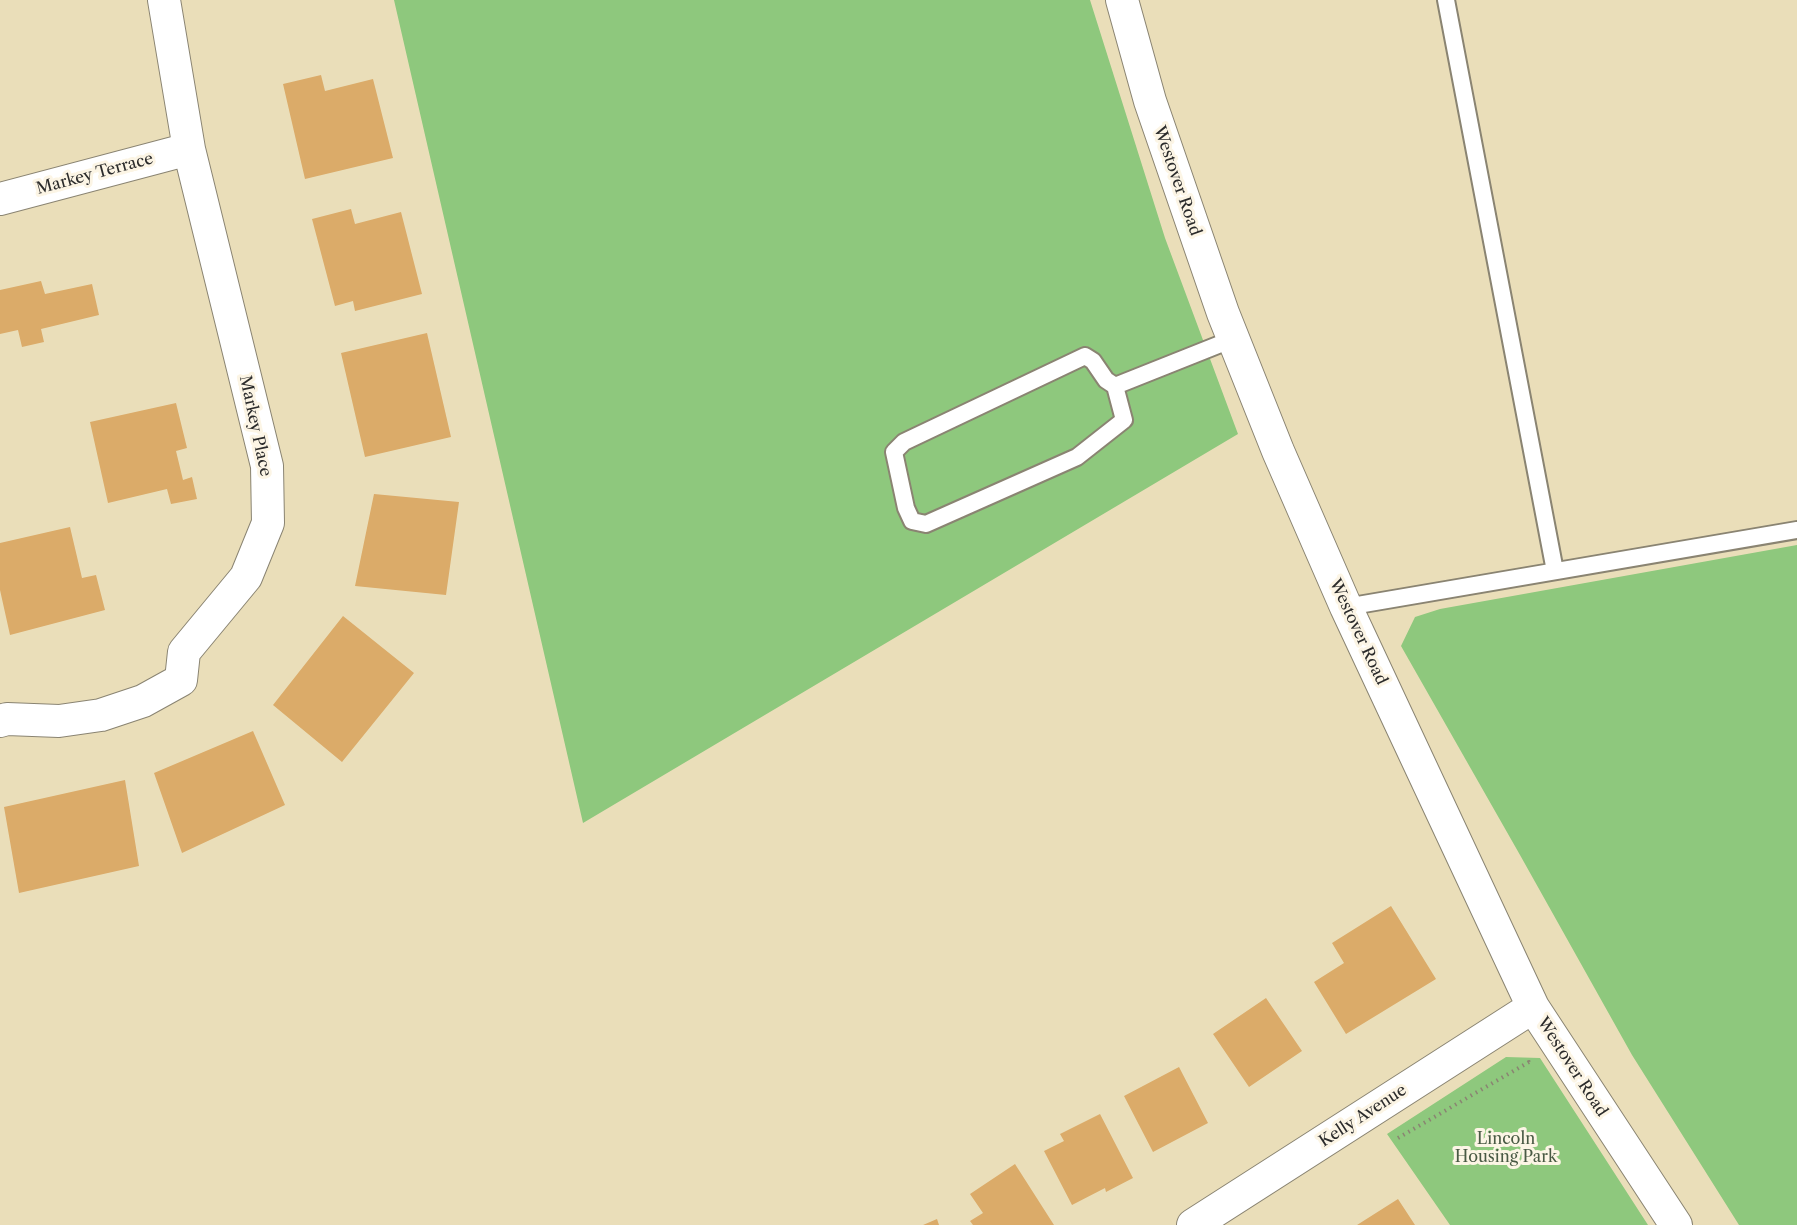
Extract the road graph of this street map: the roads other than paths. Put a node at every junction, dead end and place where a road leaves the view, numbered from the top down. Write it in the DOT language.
graph roads {
  1 [pos="164,0"];
  2 [pos="1122,0"];
  3 [pos="1446,0"];
  4 [pos="189,149"];
  5 [pos="0,199"];
  6 [pos="1233,339"];
  7 [pos="1115,386"];
  8 [pos="1797,530"];
  9 [pos="1556,571"];
  10 [pos="1346,607"];
  11 [pos="0,721"];
  12 [pos="1533,1007"];
  13 [pos="1193,1225"];
  14 [pos="1676,1225"];
  1 -- 4 [label="street, Markey Place"];
  2 -- 6 [label="street, Westover Road"];
  3 -- 9 [label="lane"];
  4 -- 5 [label="street, Markey Terrace"];
  4 -- 11 [label="street, Markey Place"];
  6 -- 7 [label="lane"];
  6 -- 10 [label="street, Westover Road"];
  7 -- 7 [label="lane"];
  8 -- 9 [label="lane"];
  9 -- 10 [label="lane"];
  10 -- 12 [label="street, Westover Road"];
  12 -- 13 [label="street, Kelly Avenue"];
  12 -- 14 [label="street, Westover Road"];
}
